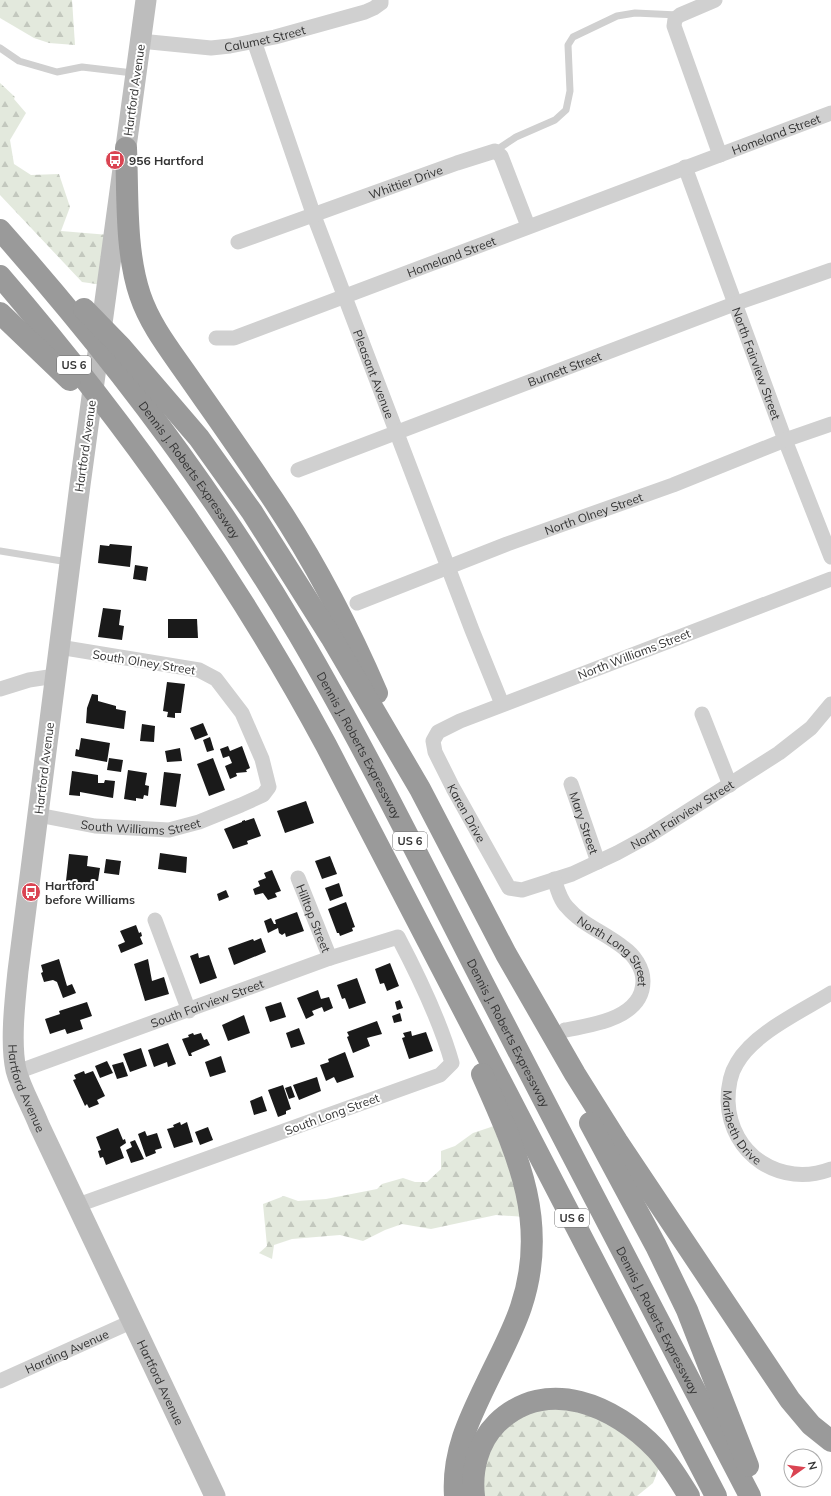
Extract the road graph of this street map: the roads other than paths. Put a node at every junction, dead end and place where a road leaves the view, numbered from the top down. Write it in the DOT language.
graph roads {
  1 [pos="146,0"];
  2 [pos="381,0"];
  3 [pos="715,0"];
  4 [pos="678,17"];
  5 [pos="140,41"];
  6 [pos="254,41"];
  7 [pos="0,48"];
  8 [pos="136,73"];
  9 [pos="831,113"];
  10 [pos="126,148"];
  11 [pos="495,151"];
  12 [pos="720,155"];
  13 [pos="685,167"];
  14 [pos="314,216"];
  15 [pos="528,226"];
  16 [pos="5,235"];
  17 [pos="238,242"];
  18 [pos="831,270"];
  19 [pos="0,276"];
  20 [pos="345,296"];
  21 [pos="734,304"];
  22 [pos="0,313"];
  23 [pos="216,338"];
  24 [pos="831,424"];
  25 [pos="397,433"];
  26 [pos="785,440"];
  27 [pos="145,457"];
  28 [pos="298,470"];
  29 [pos="0,551"];
  30 [pos="831,558"];
  31 [pos="70,562"];
  32 [pos="448,568"];
  33 [pos="831,579"];
  34 [pos="356,603"];
  35 [pos="59,647"];
  36 [pos="55,676"];
  37 [pos="0,689"];
  38 [pos="502,704"];
  39 [pos="831,704"];
  40 [pos="702,714"];
  41 [pos="438,732"];
  42 [pos="571,784"];
  43 [pos="730,785"];
  44 [pos="420,789"];
  45 [pos="241,805"];
  46 [pos="38,815"];
  47 [pos="598,862"];
  48 [pos="298,878"];
  49 [pos="554,879"];
  50 [pos="513,890"];
  51 [pos="155,920"];
  52 [pos="398,937"];
  53 [pos="427,940"];
  54 [pos="506,954"];
  55 [pos="330,958"];
  56 [pos="831,993"];
  57 [pos="189,1011"];
  58 [pos="565,1030"];
  59 [pos="7,1041"];
  60 [pos="17,1072"];
  61 [pos="831,1169"];
  62 [pos="78,1205"];
  63 [pos="133,1321"];
  64 [pos="0,1381"];
  65 [pos="831,1441"];
  66 [pos="215,1496"];
  67 [pos="455,1496"];
  68 [pos="474,1496"];
  69 [pos="689,1496"];
  70 [pos="716,1496"];
  71 [pos="750,1496"];
  72 [pos="759,1496"];
  1 -- 5 [label="main road, Hartford Avenue"];
  2 -- 6 [label="street, Calumet Street"];
  3 -- 4 [label="street"];
  4 -- 11 [label="lane"];
  4 -- 12 [label="street"];
  5 -- 6 [label="street, Calumet Street"];
  5 -- 8 [label="main road, Hartford Avenue"];
  6 -- 14 [label="street, Pleasant Avenue"];
  7 -- 8 [label="lane"];
  8 -- 10 [label="main road, Hartford Avenue"];
  9 -- 12 [label="street, Homeland Street"];
  10 -- 31 [label="main road, Hartford Avenue"];
  10 -- 44 [label="highway"];
  11 -- 14 [label="street, Whittier Drive"];
  11 -- 15 [label="street"];
  12 -- 13 [label="street, Homeland Street"];
  13 -- 15 [label="street, Homeland Street"];
  13 -- 21 [label="street, North Fairview Street"];
  14 -- 17 [label="street, Whittier Drive"];
  14 -- 20 [label="street, Pleasant Avenue"];
  15 -- 20 [label="street, Homeland Street"];
  16 -- 44 [label="highway"];
  16 -- 71 [label="highway, Dennis J. Roberts Expressway / US 6"];
  18 -- 21 [label="street, Burnett Street"];
  19 -- 27 [label="highway, US 6"];
  20 -- 23 [label="street, Homeland Street"];
  20 -- 25 [label="street, Pleasant Avenue"];
  21 -- 25 [label="street, Burnett Street"];
  21 -- 26 [label="street, North Fairview Street"];
  22 -- 27 [label="highway"];
  24 -- 26 [label="street, North Olney Street"];
  25 -- 28 [label="street, Burnett Street"];
  25 -- 32 [label="street, Pleasant Avenue"];
  26 -- 30 [label="street, North Fairview Street"];
  26 -- 32 [label="street, North Olney Street"];
  27 -- 53 [label="highway, US 6"];
  29 -- 31 [label="lane"];
  31 -- 35 [label="main road, Hartford Avenue"];
  32 -- 34 [label="street, North Olney Street"];
  32 -- 38 [label="street, Pleasant Avenue"];
  33 -- 38 [label="street, North Williams Street"];
  35 -- 36 [label="main road, Hartford Avenue"];
  35 -- 45 [label="street, South Olney Street"];
  36 -- 37 [label="street"];
  36 -- 46 [label="main road, Hartford Avenue"];
  38 -- 41 [label="street, North Williams Street"];
  39 -- 43 [label="street, North Fairview Street"];
  40 -- 43 [label="street"];
  41 -- 50 [label="street, Karen Drive"];
  42 -- 47 [label="street, Mary Street"];
  43 -- 47 [label="street, North Fairview Street"];
  44 -- 54 [label="highway"];
  45 -- 46 [label="street, South Williams Street"];
  46 -- 59 [label="main road, Hartford Avenue"];
  47 -- 49 [label="street, North Fairview Street"];
  48 -- 55 [label="street, Hilltop Street"];
  49 -- 50 [label="street, North Fairview Street"];
  49 -- 58 [label="street, North Long Street"];
  51 -- 57 [label="street"];
  52 -- 55 [label="street, South Fairview Street"];
  52 -- 62 [label="street, South Long Street"];
  53 -- 67 [label="highway"];
  53 -- 70 [label="highway, US 6"];
  54 -- 65 [label="highway"];
  54 -- 72 [label="highway"];
  55 -- 57 [label="street, South Fairview Street"];
  56 -- 61 [label="street, Maribeth Drive"];
  57 -- 60 [label="street, South Fairview Street"];
  59 -- 60 [label="main road, Hartford Avenue"];
  60 -- 62 [label="main road, Hartford Avenue"];
  62 -- 63 [label="main road, Hartford Avenue"];
  63 -- 64 [label="street, Harding Avenue"];
  63 -- 66 [label="main road, Hartford Avenue"];
  68 -- 69 [label="highway"];
}
